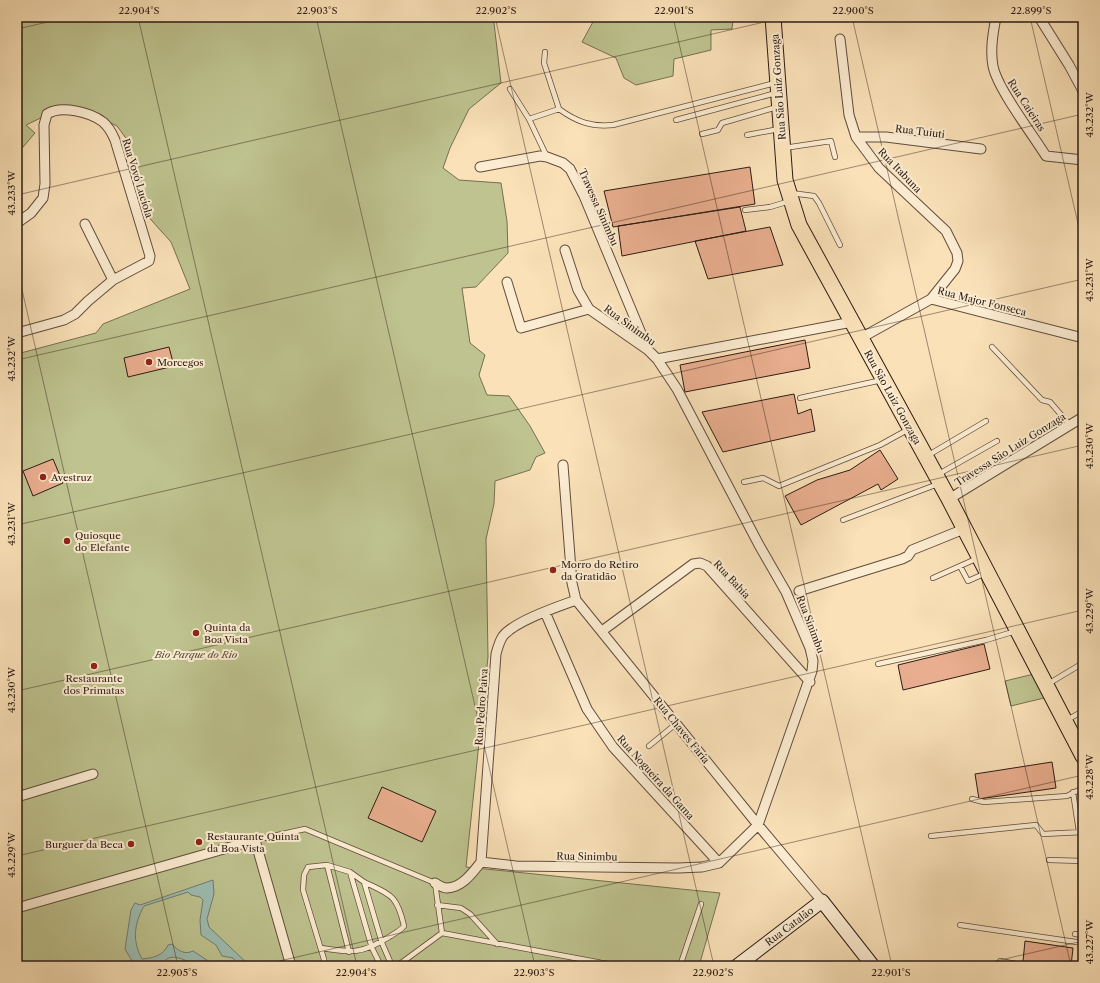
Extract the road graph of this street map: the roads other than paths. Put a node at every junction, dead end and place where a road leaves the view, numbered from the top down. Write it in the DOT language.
graph roads {
  1 [pos="773,17"];
  2 [pos="996,17"];
  3 [pos="1039,17"];
  4 [pos="840,39"];
  5 [pos="545,52"];
  6 [pos="510,88"];
  7 [pos="1083,91"];
  8 [pos="778,94"];
  9 [pos="559,109"];
  10 [pos="529,119"];
  11 [pos="676,120"];
  12 [pos="781,128"];
  13 [pos="702,134"];
  14 [pos="747,135"];
  15 [pos="856,137"];
  16 [pos="783,148"];
  17 [pos="981,149"];
  18 [pos="547,157"];
  19 [pos="836,157"];
  20 [pos="1083,160"];
  21 [pos="480,167"];
  22 [pos="791,197"];
  23 [pos="745,210"];
  24 [pos="17,223"];
  25 [pos="85,224"];
  26 [pos="840,245"];
  27 [pos="565,250"];
  28 [pos="113,280"];
  29 [pos="507,282"];
  30 [pos="931,299"];
  31 [pos="589,309"];
  32 [pos="852,322"];
  33 [pos="17,333"];
  34 [pos="860,338"];
  35 [pos="1083,338"];
  36 [pos="992,347"];
  37 [pos="648,350"];
  38 [pos="657,359"];
  39 [pos="883,380"];
  40 [pos="800,398"];
  41 [pos="1083,417"];
  42 [pos="986,421"];
  43 [pos="1070,425"];
  44 [pos="910,429"];
  45 [pos="997,441"];
  46 [pos="925,457"];
  47 [pos="563,465"];
  48 [pos="938,479"];
  49 [pos="744,482"];
  50 [pos="949,499"];
  51 [pos="843,520"];
  52 [pos="964,529"];
  53 [pos="979,558"];
  54 [pos="960,566"];
  55 [pos="987,572"];
  56 [pos="933,578"];
  57 [pos="798,591"];
  58 [pos="576,600"];
  59 [pos="545,612"];
  60 [pos="602,631"];
  61 [pos="1018,631"];
  62 [pos="1083,663"];
  63 [pos="878,664"];
  64 [pos="810,682"];
  65 [pos="1047,685"];
  66 [pos="1083,711"];
  67 [pos="1066,721"];
  68 [pos="677,723"];
  69 [pos="649,746"];
  70 [pos="1082,751"];
  71 [pos="93,774"];
  72 [pos="1083,788"];
  73 [pos="1073,792"];
  74 [pos="17,797"];
  75 [pos="972,799"];
  76 [pos="758,825"];
  77 [pos="1081,832"];
  78 [pos="931,836"];
  79 [pos="255,840"];
  80 [pos="1049,860"];
  81 [pos="1083,861"];
  82 [pos="480,862"];
  83 [pos="719,863"];
  84 [pos="327,865"];
  85 [pos="350,872"];
  86 [pos="364,882"];
  87 [pos="435,883"];
  88 [pos="822,901"];
  89 [pos="701,904"];
  90 [pos="437,905"];
  91 [pos="17,908"];
  92 [pos="960,925"];
  93 [pos="442,933"];
  94 [pos="1075,934"];
  95 [pos="1083,934"];
  96 [pos="382,942"];
  97 [pos="1083,943"];
  98 [pos="498,944"];
  99 [pos="321,948"];
  100 [pos="372,948"];
  101 [pos="349,952"];
  102 [pos="1000,961"];
  103 [pos="596,964"];
  104 [pos="291,966"];
  105 [pos="326,966"];
  106 [pos="381,966"];
  107 [pos="392,966"];
  108 [pos="397,966"];
  109 [pos="618,966"];
  110 [pos="680,966"];
  111 [pos="737,966"];
  112 [pos="873,966"];
  113 [pos="1028,966"];
  1 -- 8 [label="main road, Rua São Luiz Gonzaga"];
  2 -- 20 [label="street, Rua Caieiras"];
  3 -- 7 [label="street"];
  4 -- 15 [label="street, Rua Itabuna"];
  5 -- 9 [label="lane"];
  6 -- 10 [label="lane"];
  8 -- 9 [label="lane"];
  8 -- 11 [label="lane"];
  8 -- 12 [label="main road, Rua São Luiz Gonzaga"];
  8 -- 13 [label="lane"];
  9 -- 10 [label="lane"];
  10 -- 18 [label="lane"];
  12 -- 14 [label="lane"];
  12 -- 16 [label="main road, Rua São Luiz Gonzaga"];
  15 -- 17 [label="street, Rua Tuiuti"];
  15 -- 30 [label="street, Rua Itabuna"];
  16 -- 19 [label="lane"];
  16 -- 22 [label="main road, Rua São Luiz Gonzaga"];
  18 -- 21 [label="street"];
  18 -- 37 [label="street, Travessa Sinimbu"];
  22 -- 23 [label="lane"];
  22 -- 26 [label="lane"];
  22 -- 32 [label="main road, Rua São Luiz Gonzaga"];
  24 -- 28 [label="street, Rua Vovó Lucíola"];
  25 -- 28 [label="street"];
  27 -- 31 [label="street, Rua Sinimbu"];
  28 -- 33 [label="street"];
  29 -- 31 [label="street"];
  30 -- 34 [label="street, Rua Major Fonseca"];
  30 -- 35 [label="street, Rua Major Fonseca"];
  31 -- 37 [label="street, Rua Sinimbu"];
  32 -- 34 [label="main road, Rua São Luiz Gonzaga"];
  32 -- 38 [label="street"];
  34 -- 39 [label="main road, Rua São Luiz Gonzaga"];
  36 -- 43 [label="lane"];
  37 -- 38 [label="street, Rua Sinimbu"];
  38 -- 64 [label="street, Rua Sinimbu"];
  39 -- 40 [label="lane"];
  39 -- 44 [label="main road, Rua São Luiz Gonzaga"];
  41 -- 43 [label="street, Travessa São Luiz Gonzaga"];
  42 -- 46 [label="lane"];
  43 -- 50 [label="street, Travessa São Luiz Gonzaga"];
  44 -- 46 [label="main road, Rua São Luiz Gonzaga"];
  44 -- 49 [label="lane"];
  45 -- 48 [label="lane"];
  46 -- 48 [label="main road, Rua São Luiz Gonzaga"];
  47 -- 58 [label="street, Rua Chaves Faria"];
  48 -- 50 [label="main road, Rua São Luiz Gonzaga"];
  48 -- 51 [label="lane"];
  50 -- 52 [label="main road, Rua São Luiz Gonzaga"];
  52 -- 53 [label="main road, Rua São Luiz Gonzaga"];
  52 -- 57 [label="street"];
  53 -- 54 [label="lane"];
  53 -- 55 [label="main road, Rua São Luiz Gonzaga"];
  54 -- 55 [label="lane"];
  54 -- 56 [label="lane"];
  55 -- 61 [label="main road, Rua São Luiz Gonzaga"];
  58 -- 59 [label="street, Rua Pedro Paiva"];
  58 -- 60 [label="street, Rua Chaves Faria"];
  59 -- 82 [label="street, Rua Pedro Paiva"];
  59 -- 83 [label="street, Rua Nogueira da Gama"];
  60 -- 64 [label="street, Rua Bahia"];
  60 -- 68 [label="street, Rua Chaves Faria"];
  61 -- 63 [label="lane"];
  61 -- 65 [label="main road, Rua São Luiz Gonzaga"];
  62 -- 65 [label="lane"];
  64 -- 76 [label="street, Rua Sinimbu"];
  65 -- 67 [label="main road, Rua São Luiz Gonzaga"];
  66 -- 67 [label="lane"];
  67 -- 70 [label="main road, Rua São Luiz Gonzaga"];
  68 -- 69 [label="lane"];
  68 -- 76 [label="street, Rua Chaves Faria"];
  71 -- 74 [label="street"];
  72 -- 73 [label="lane"];
  73 -- 75 [label="lane"];
  73 -- 77 [label="lane"];
  76 -- 83 [label="street, Rua Sinimbu"];
  76 -- 88 [label="street, Rua Chaves Faria"];
  77 -- 78 [label="lane"];
  79 -- 87 [label="lane"];
  79 -- 91 [label="street"];
  79 -- 104 [label="street"];
  80 -- 81 [label="lane"];
  82 -- 83 [label="street, Rua Sinimbu"];
  82 -- 87 [label="street"];
  84 -- 85 [label="lane"];
  84 -- 99 [label="lane"];
  84 -- 101 [label="lane"];
  85 -- 86 [label="lane"];
  85 -- 100 [label="lane"];
  86 -- 96 [label="lane"];
  86 -- 96 [label="lane"];
  87 -- 90 [label="lane"];
  88 -- 111 [label="main road, Rua Catalão"];
  88 -- 112 [label="main road, Rua Chaves Faria"];
  89 -- 110 [label="lane"];
  90 -- 93 [label="lane"];
  90 -- 98 [label="lane"];
  92 -- 97 [label="lane"];
  93 -- 98 [label="lane"];
  93 -- 108 [label="lane"];
  94 -- 95 [label="lane"];
  96 -- 100 [label="lane"];
  96 -- 107 [label="lane"];
  98 -- 103 [label="lane"];
  99 -- 101 [label="lane"];
  99 -- 105 [label="lane"];
  100 -- 101 [label="lane"];
  100 -- 106 [label="lane"];
  102 -- 113 [label="lane"];
  103 -- 109 [label="lane"];
}
